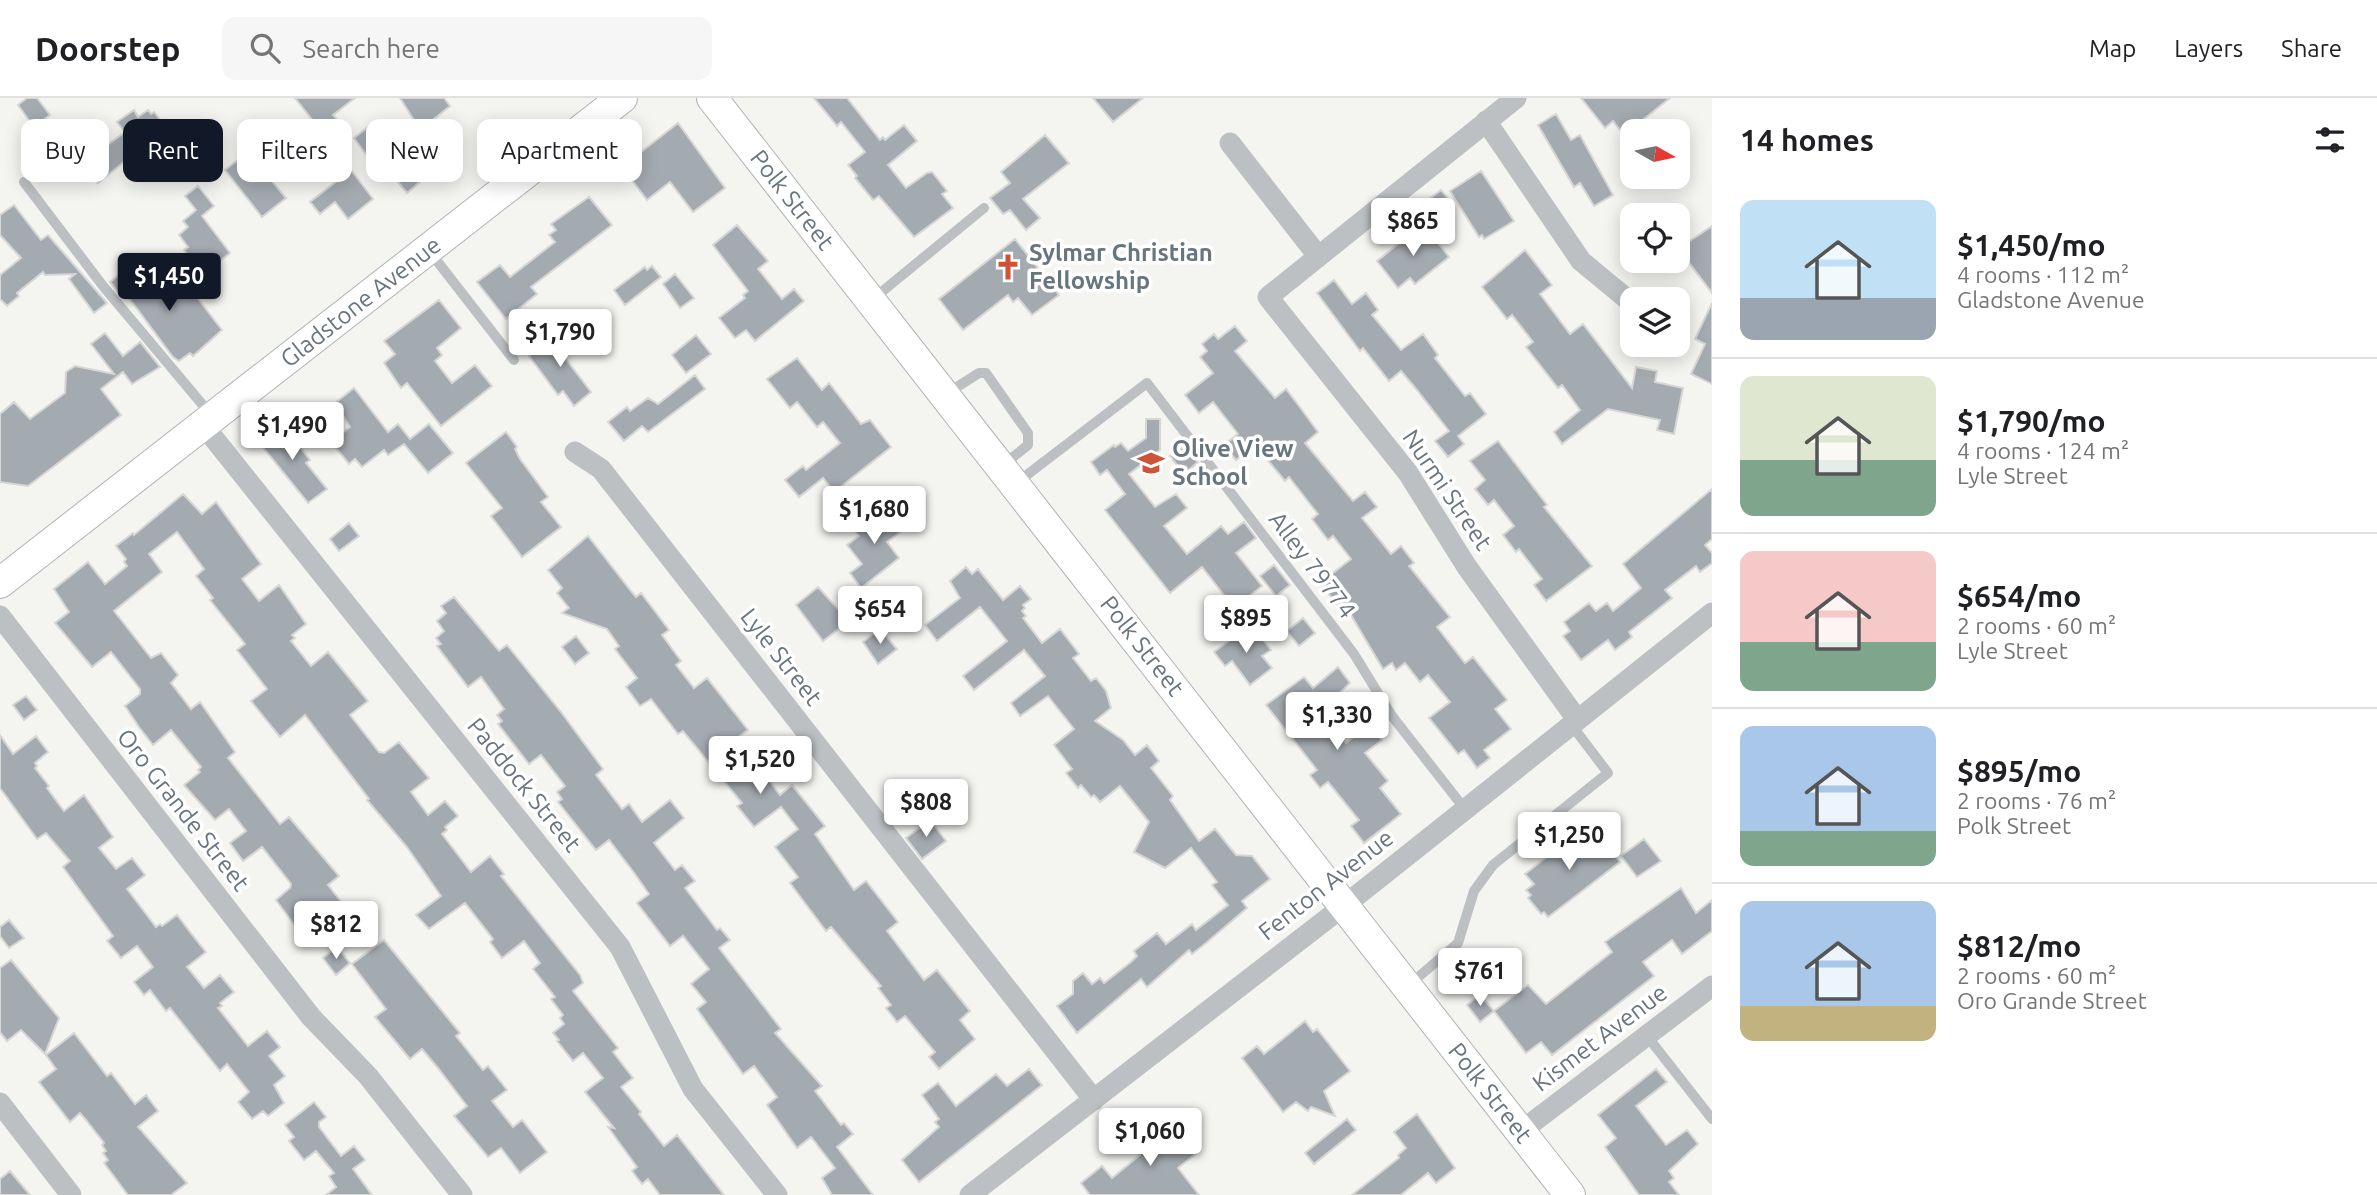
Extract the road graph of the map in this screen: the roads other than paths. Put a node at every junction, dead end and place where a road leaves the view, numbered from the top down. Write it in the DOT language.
graph roads {
  1 [pos="622,98"];
  2 [pos="712,98"];
  3 [pos="1516,98"];
  4 [pos="1486,121"];
  5 [pos="1230,143"];
  6 [pos="24,182"];
  7 [pos="984,208"];
  8 [pos="428,250"];
  9 [pos="1318,256"];
  10 [pos="1620,293"];
  11 [pos="871,301"];
  12 [pos="514,360"];
  13 [pos="944,395"];
  14 [pos="209,422"];
  15 [pos="575,452"];
  16 [pos="1008,475"];
  17 [pos="0,583"];
  18 [pos="1712,613"];
  19 [pos="0,617"];
  20 [pos="1573,721"];
  21 [pos="1464,808"];
  22 [pos="1345,905"];
  23 [pos="1408,986"];
  24 [pos="1712,986"];
  25 [pos="1647,1035"];
  26 [pos="1094,1100"];
  27 [pos="1,1105"];
  28 [pos="1712,1119"];
  29 [pos="1520,1132"];
  30 [pos="71,1195"];
  31 [pos="462,1195"];
  32 [pos="777,1195"];
  33 [pos="970,1195"];
  34 [pos="1570,1195"];
  1 -- 8 [label="street, Gladstone Avenue"];
  2 -- 11 [label="street, Polk Street"];
  3 -- 4 [label="street"];
  4 -- 9 [label="street"];
  4 -- 10 [label="street"];
  5 -- 9 [label="street"];
  6 -- 14 [label="lane"];
  7 -- 11 [label="lane"];
  8 -- 12 [label="lane"];
  8 -- 14 [label="street, Gladstone Avenue"];
  9 -- 20 [label="street, Nurmi Street"];
  11 -- 13 [label="street, Polk Street"];
  13 -- 16 [label="street, Polk Street"];
  13 -- 16 [label="lane"];
  14 -- 17 [label="street, Gladstone Avenue"];
  14 -- 32 [label="street, Paddock Street"];
  15 -- 26 [label="street, Lyle Street"];
  16 -- 21 [label="lane, Alley 79774"];
  16 -- 22 [label="street, Polk Street"];
  18 -- 20 [label="street, Fenton Avenue"];
  19 -- 31 [label="street, Oro Grande Street"];
  20 -- 21 [label="street, Fenton Avenue"];
  20 -- 23 [label="lane"];
  21 -- 22 [label="street, Fenton Avenue"];
  22 -- 23 [label="street, Polk Street"];
  22 -- 26 [label="street, Fenton Avenue"];
  23 -- 29 [label="street, Polk Street"];
  24 -- 25 [label="street, Kismet Avenue"];
  25 -- 28 [label="lane"];
  25 -- 29 [label="street, Kismet Avenue"];
  26 -- 33 [label="street, Fenton Avenue"];
  27 -- 30 [label="street"];
  29 -- 34 [label="street, Polk Street"];
}
